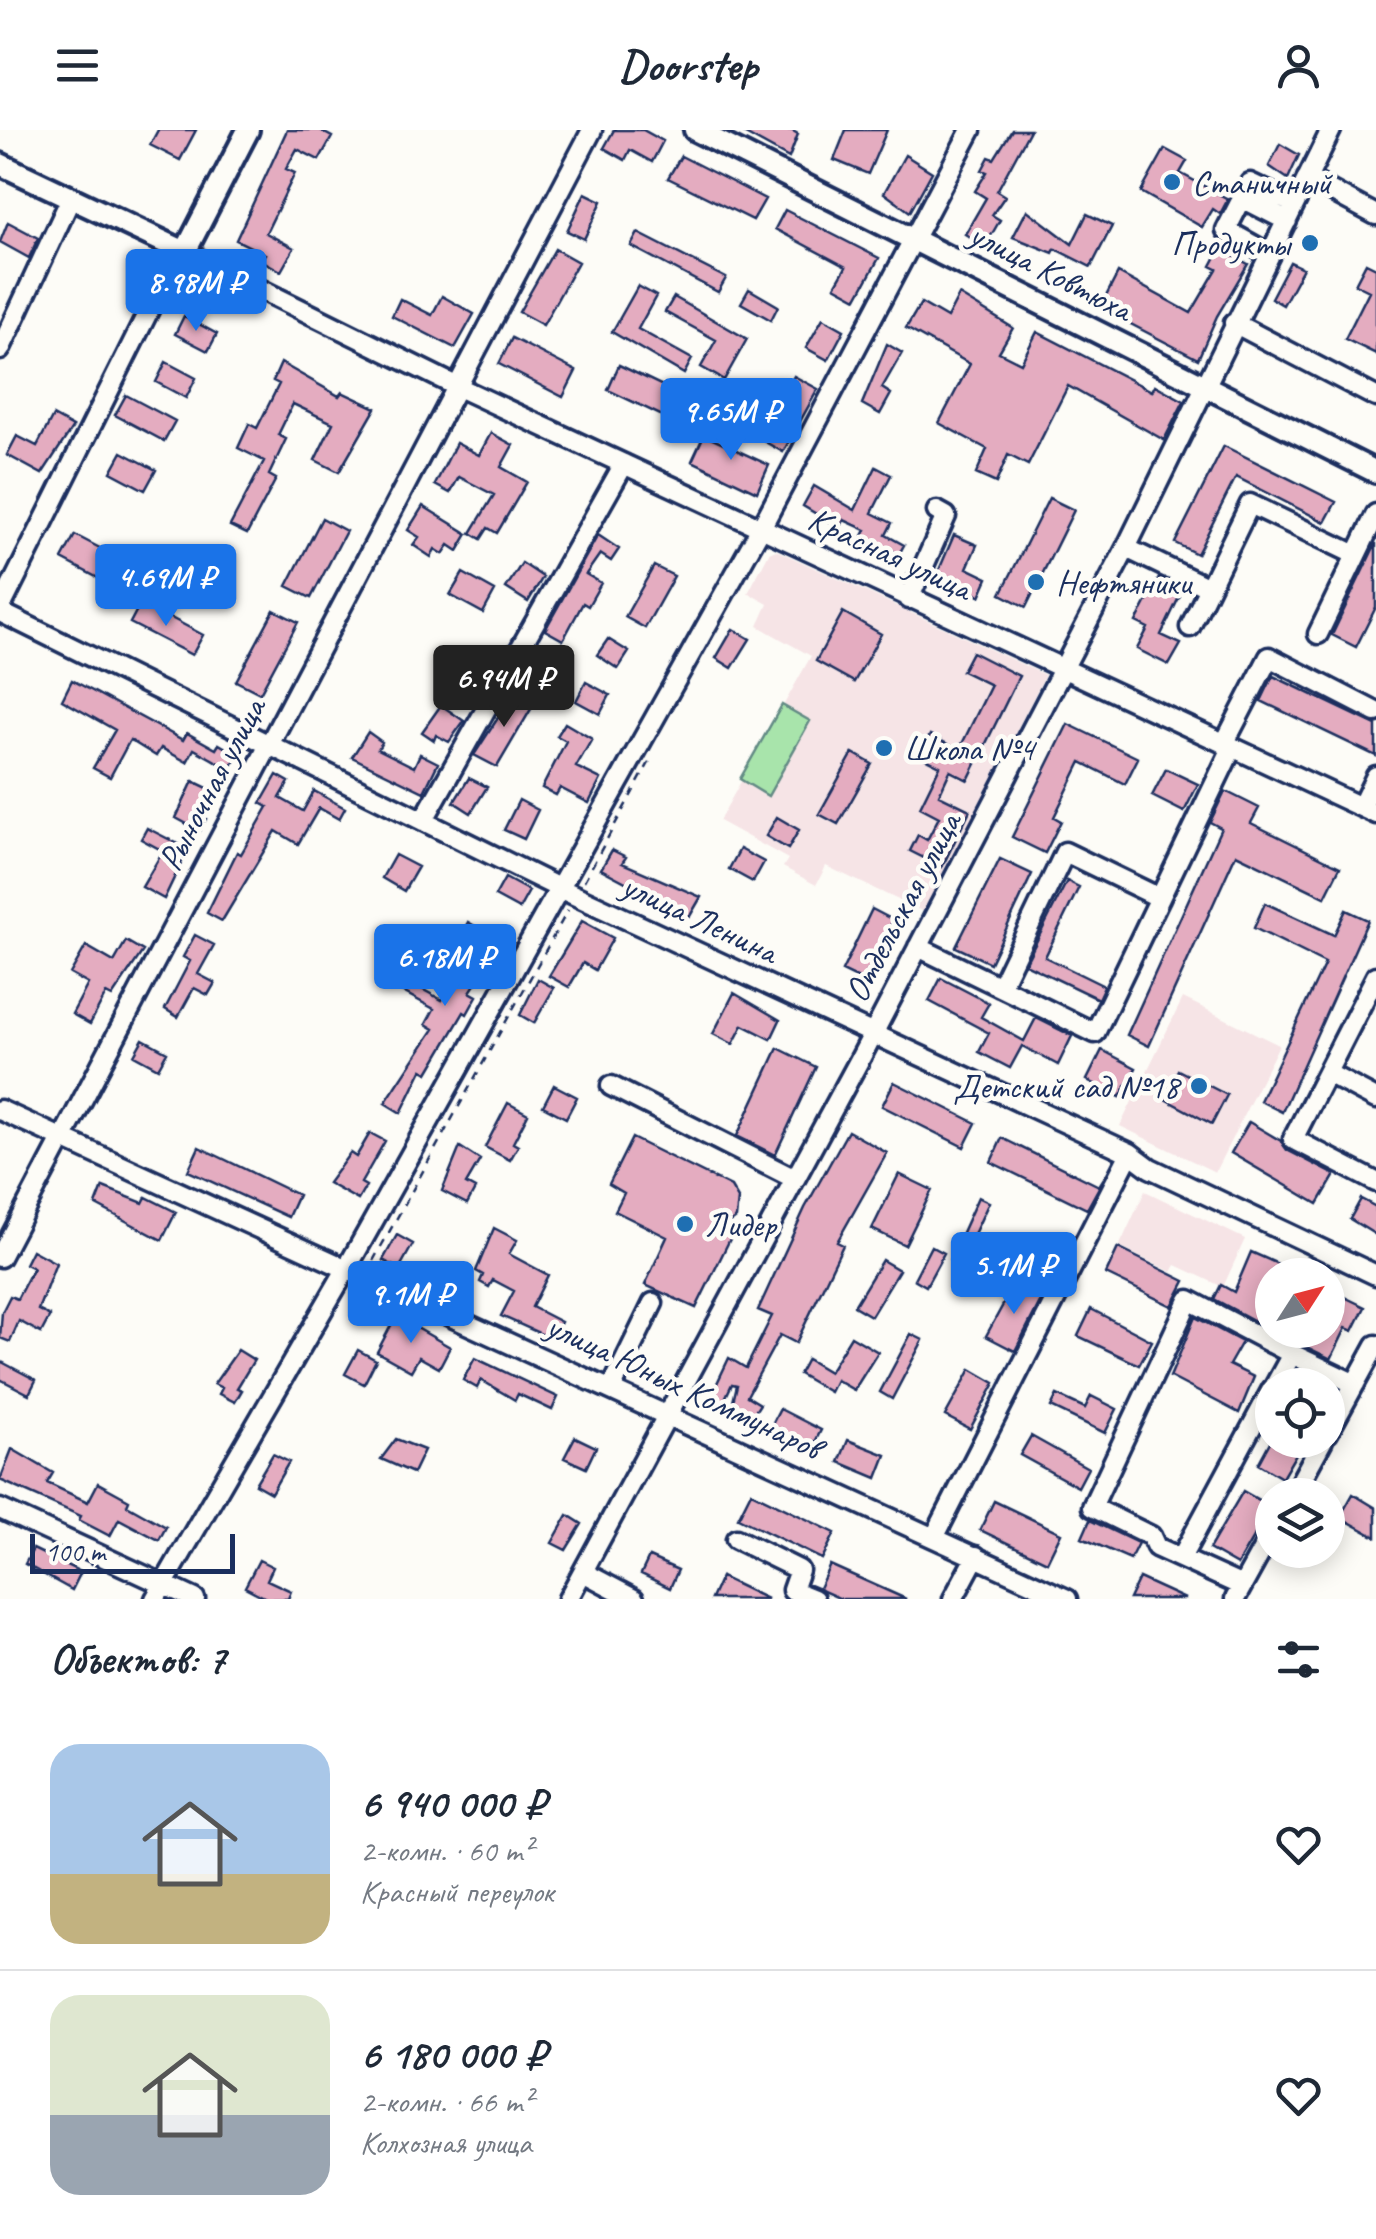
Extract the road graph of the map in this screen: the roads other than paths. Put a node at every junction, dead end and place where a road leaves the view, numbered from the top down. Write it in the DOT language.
graph roads {
  1 [pos="248,130"];
  2 [pos="592,130"];
  3 [pos="695,130"];
  4 [pos="970,130"];
  5 [pos="1330,130"];
  6 [pos="0,164"];
  7 [pos="1307,178"];
  8 [pos="71,198"];
  9 [pos="1290,212"];
  10 [pos="1376,215"];
  11 [pos="911,237"];
  12 [pos="185,252"];
  13 [pos="1269,254"];
  14 [pos="1234,323"];
  15 [pos="0,350"];
  16 [pos="1205,385"];
  17 [pos="456,386"];
  18 [pos="1376,396"];
  19 [pos="624,464"];
  20 [pos="1376,472"];
  21 [pos="937,511"];
  22 [pos="1376,514"];
  23 [pos="761,528"];
  24 [pos="1126,548"];
  25 [pos="1356,555"];
  26 [pos="1209,588"];
  27 [pos="909,599"];
  28 [pos="0,611"];
  29 [pos="1190,627"];
  30 [pos="1318,634"];
  31 [pos="1062,670"];
  32 [pos="1376,712"];
  33 [pos="268,745"];
  34 [pos="1228,746"];
  35 [pos="1376,776"];
  36 [pos="1368,810"];
  37 [pos="423,821"];
  38 [pos="568,891"];
  39 [pos="1160,898"];
  40 [pos="918,948"];
  41 [pos="1376,976"];
  42 [pos="1000,987"];
  43 [pos="1356,1016"];
  44 [pos="1376,1026"];
  45 [pos="872,1035"];
  46 [pos="1327,1073"];
  47 [pos="611,1086"];
  48 [pos="1376,1099"];
  49 [pos="0,1110"];
  50 [pos="62,1138"];
  51 [pos="1130,1153"];
  52 [pos="795,1180"];
  53 [pos="1376,1182"];
  54 [pos="0,1257"];
  55 [pos="356,1272"];
  56 [pos="1376,1275"];
  57 [pos="653,1303"];
  58 [pos="1376,1345"];
  59 [pos="1292,1354"];
  60 [pos="1284,1368"];
  61 [pos="1354,1384"];
  62 [pos="611,1389"];
  63 [pos="1345,1401"];
  64 [pos="668,1415"];
  65 [pos="1255,1422"];
  66 [pos="0,1509"];
  67 [pos="935,1536"];
  68 [pos="736,1539"];
  69 [pos="976,1556"];
  70 [pos="1181,1558"];
  71 [pos="1255,1563"];
  72 [pos="583,1572"];
  73 [pos="159,1591"];
  74 [pos="1239,1593"];
  75 [pos="195,1599"];
  76 [pos="568,1599"];
  77 [pos="634,1599"];
  78 [pos="814,1599"];
  79 [pos="953,1599"];
  80 [pos="1066,1599"];
  1 -- 12 [label="main road"];
  2 -- 17 [label="street, Рыночная улица"];
  3 -- 11 [label="main road, улица Ковтюха"];
  4 -- 11 [label="street"];
  5 -- 7 [label="street, Отдельская улица"];
  6 -- 8 [label="main road, Красная улица"];
  7 -- 9 [label="street, Отдельская улица"];
  7 -- 10 [label="street"];
  8 -- 12 [label="main road, Красная улица"];
  8 -- 15 [label="street"];
  9 -- 13 [label="street, Отдельская улица"];
  9 -- 13 [label="street"];
  11 -- 16 [label="main road, улица Ковтюха"];
  11 -- 23 [label="street"];
  12 -- 17 [label="street, Красная улица"];
  12 -- 28 [label="street"];
  13 -- 14 [label="street, Отдельская улица"];
  14 -- 16 [label="street, Отдельская улица"];
  14 -- 18 [label="street"];
  16 -- 20 [label="main road, улица Ковтюха"];
  16 -- 24 [label="street, Отдельская улица"];
  17 -- 19 [label="street, Красная улица"];
  17 -- 33 [label="street, Рыночная улица"];
  19 -- 23 [label="street, Красная улица"];
  19 -- 37 [label="street"];
  21 -- 27 [label="street"];
  22 -- 25 [label="street"];
  23 -- 27 [label="street, Красная улица"];
  23 -- 38 [label="street"];
  24 -- 26 [label="street"];
  24 -- 31 [label="street, Отдельская улица"];
  25 -- 26 [label="street"];
  25 -- 30 [label="street"];
  26 -- 29 [label="street"];
  27 -- 31 [label="street, Красная улица"];
  28 -- 33 [label="street, улица Ленина"];
  31 -- 34 [label="street, Красная улица"];
  31 -- 40 [label="street, Отдельская улица"];
  32 -- 34 [label="street"];
  33 -- 37 [label="street, улица Ленина"];
  33 -- 50 [label="street, Рыночная улица"];
  34 -- 36 [label="street, Красная улица"];
  34 -- 39 [label="street"];
  35 -- 36 [label="street"];
  37 -- 38 [label="street, улица Ленина"];
  38 -- 45 [label="street, улица Ленина"];
  38 -- 55 [label="street"];
  39 -- 42 [label="street"];
  39 -- 42 [label="street"];
  40 -- 42 [label="street"];
  40 -- 45 [label="street, Отдельская улица"];
  41 -- 43 [label="street"];
  43 -- 44 [label="street"];
  43 -- 46 [label="street"];
  45 -- 51 [label="street, улица Ленина"];
  45 -- 52 [label="street, Отдельская улица"];
  46 -- 48 [label="street"];
  46 -- 53 [label="street"];
  47 -- 52 [label="street"];
  49 -- 50 [label="street, улица Юных Коммунаров"];
  50 -- 54 [label="street, Рыночная улица"];
  50 -- 55 [label="street, улица Юных Коммунаров"];
  51 -- 56 [label="street, улица Ленина"];
  51 -- 67 [label="street"];
  52 -- 64 [label="street, Отдельская улица"];
  55 -- 62 [label="street, улица Юных Коммунаров"];
  55 -- 73 [label="street"];
  57 -- 62 [label="street"];
  58 -- 61 [label="street"];
  59 -- 60 [label="street"];
  59 -- 61 [label="street"];
  59 -- 70 [label="street"];
  61 -- 63 [label="street"];
  62 -- 64 [label="street, улица Юных Коммунаров"];
  64 -- 67 [label="street, улица Юных Коммунаров"];
  64 -- 72 [label="street, Отдельская улица"];
  65 -- 70 [label="street"];
  66 -- 73 [label="street"];
  67 -- 69 [label="street, улица Юных Коммунаров"];
  68 -- 78 [label="street"];
  69 -- 79 [label="street"];
  69 -- 80 [label="street, улица Юных Коммунаров"];
  70 -- 74 [label="street"];
  71 -- 74 [label="street"];
  72 -- 76 [label="street, Отдельская улица"];
  72 -- 77 [label="street"];
  73 -- 75 [label="street"];
}
